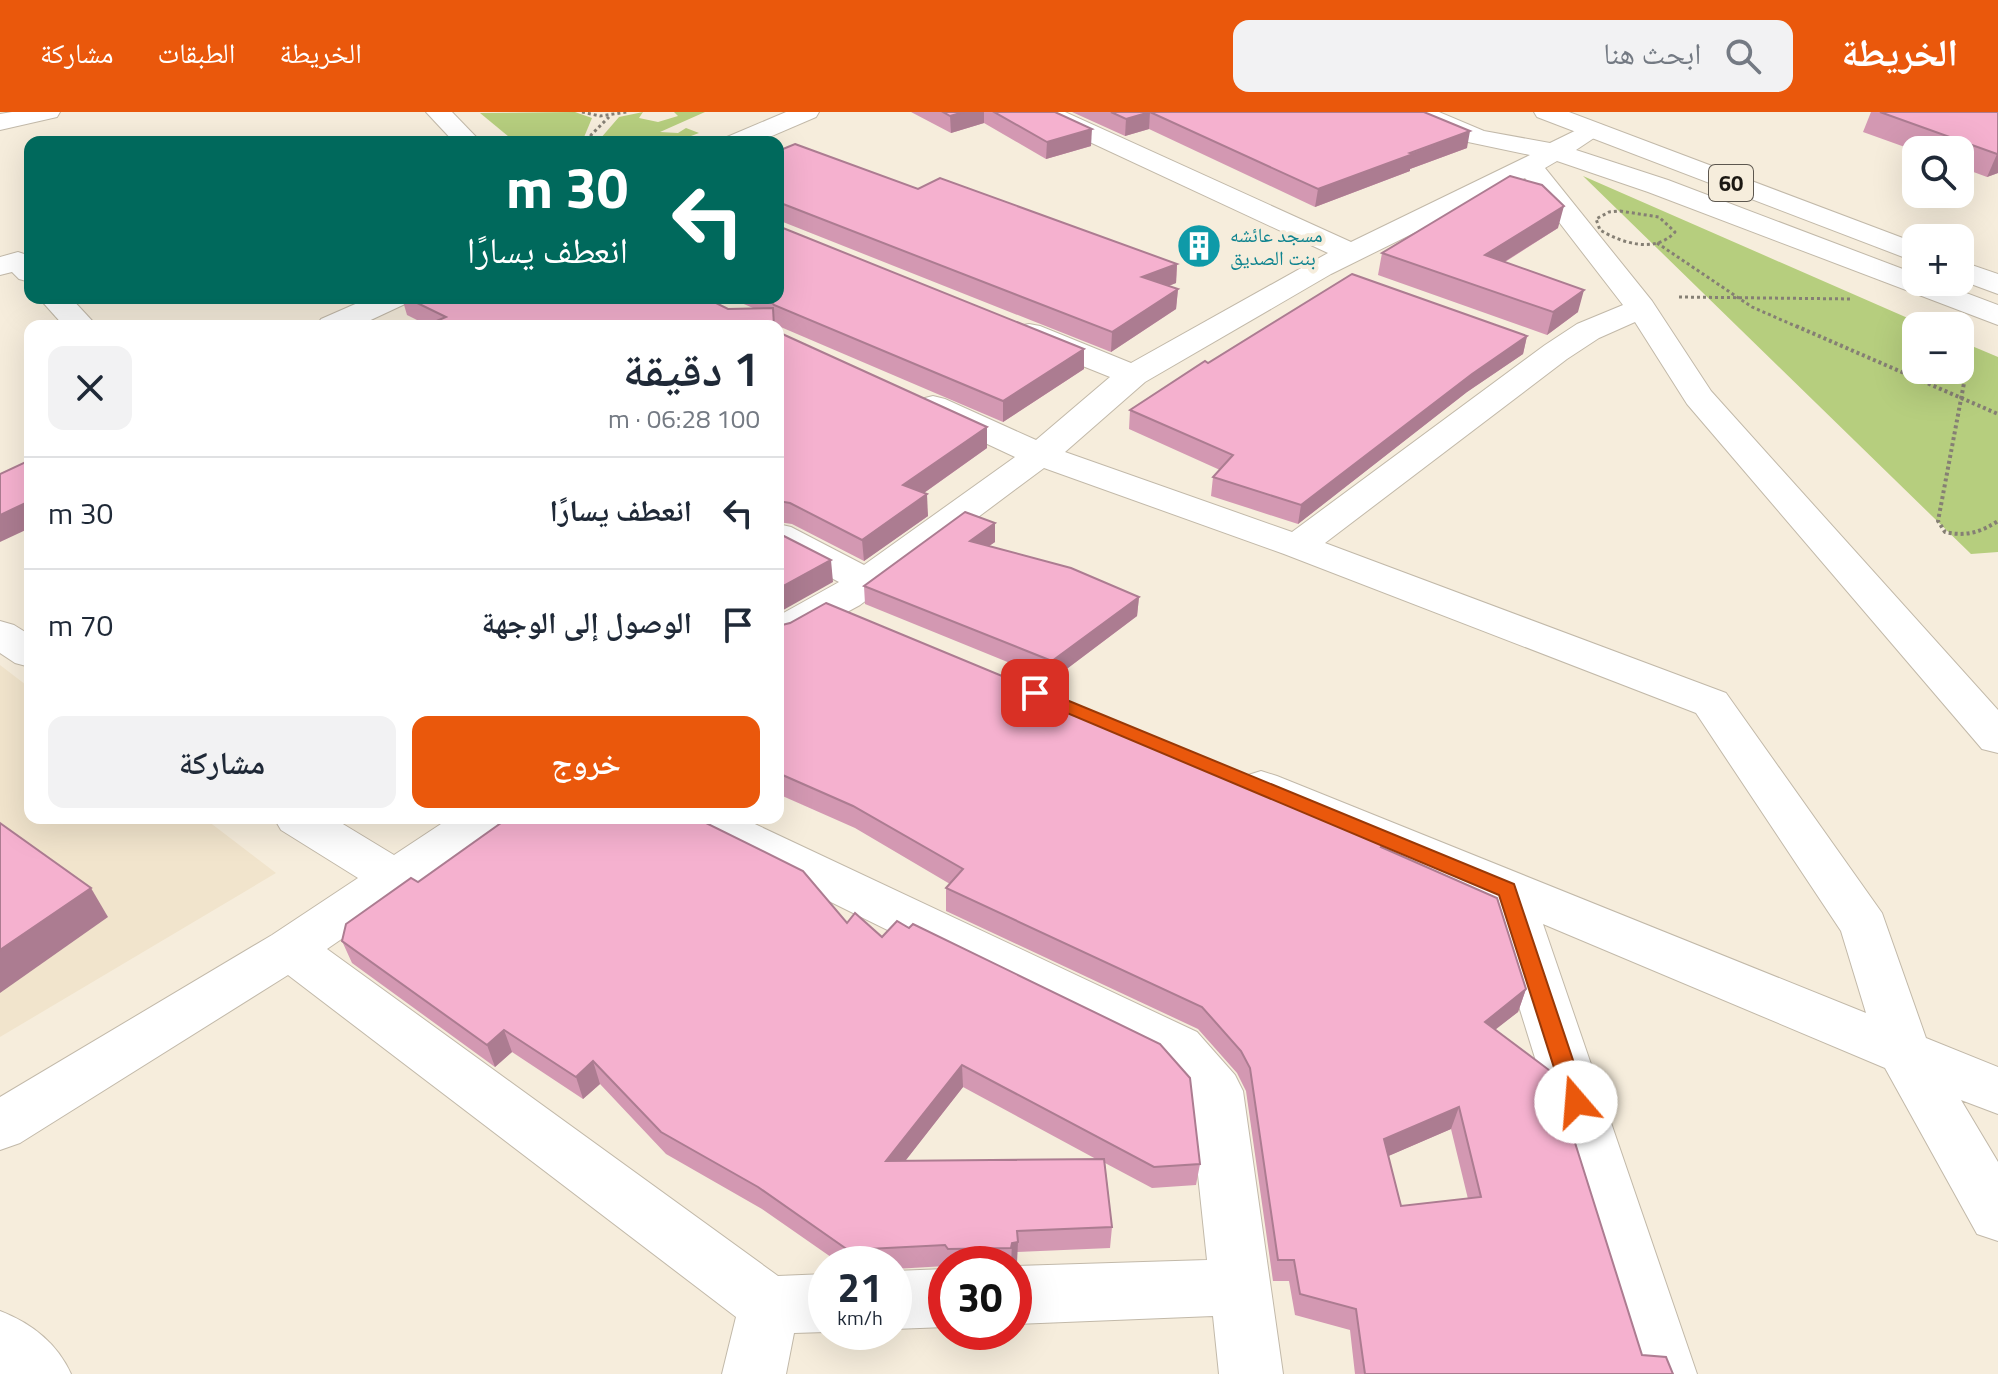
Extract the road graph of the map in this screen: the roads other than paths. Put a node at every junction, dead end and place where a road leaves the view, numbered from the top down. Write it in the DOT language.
graph roads {
  1 [pos="48,112"];
  2 [pos="438,112"];
  3 [pos="807,112"];
  4 [pos="1045,112"];
  5 [pos="1418,112"];
  6 [pos="1546,112"];
  7 [pos="1595,121"];
  8 [pos="0,122"];
  9 [pos="462,136"];
  10 [pos="750,136"];
  11 [pos="1542,159"];
  12 [pos="1902,227"];
  13 [pos="0,236"];
  14 [pos="1902,247"];
  15 [pos="1352,253"];
  16 [pos="1974,253"];
  17 [pos="1998,262"];
  18 [pos="16,267"];
  19 [pos="1321,268"];
  20 [pos="1974,276"];
  21 [pos="1365,284"];
  22 [pos="1998,285"];
  23 [pos="60,304"];
  24 [pos="383,304"];
  25 [pos="1641,308"];
  26 [pos="1998,316"];
  27 [pos="75,320"];
  28 [pos="354,320"];
  29 [pos="1000,321"];
  30 [pos="1133,375"];
  31 [pos="894,389"];
  32 [pos="1040,455"];
  33 [pos="784,538"];
  34 [pos="1297,546"];
  35 [pos="866,581"];
  36 [pos="827,607"];
  37 [pos="875,627"];
  38 [pos="784,630"];
  39 [pos="0,634"];
  40 [pos="24,650"];
  41 [pos="1998,738"];
  42 [pos="1227,773"];
  43 [pos="307,824"];
  44 [pos="475,824"];
  45 [pos="713,824"];
  46 [pos="395,878"];
  47 [pos="1507,890"];
  48 [pos="290,949"];
  49 [pos="1904,1052"];
  50 [pos="1998,1091"];
  51 [pos="0,1126"];
  52 [pos="1998,1215"];
  53 [pos="1240,1287"];
  54 [pos="1032,1294"];
  55 [pos="798,1304"];
  56 [pos="0,1341"];
  57 [pos="39,1374"];
  58 [pos="754,1374"];
  59 [pos="1251,1374"];
  60 [pos="1665,1374"];
  1 -- 8 [label="street"];
  2 -- 9 [label="street"];
  3 -- 10 [label="street"];
  4 -- 15 [label="street"];
  5 -- 11 [label="street"];
  6 -- 7 [label="street, 60"];
  7 -- 11 [label="street"];
  7 -- 12 [label="street, 60"];
  7 -- 14 [label="street, 60"];
  11 -- 15 [label="street"];
  11 -- 25 [label="street"];
  11 -- 26 [label="street"];
  13 -- 18 [label="street"];
  15 -- 19 [label="street"];
  16 -- 17 [label="street"];
  19 -- 21 [label="street"];
  19 -- 30 [label="street"];
  20 -- 22 [label="street"];
  23 -- 27 [label="street"];
  24 -- 28 [label="street"];
  25 -- 34 [label="street"];
  25 -- 41 [label="street"];
  29 -- 30 [label="street"];
  30 -- 32 [label="street"];
  31 -- 32 [label="street"];
  32 -- 34 [label="street"];
  32 -- 35 [label="street"];
  33 -- 35 [label="street"];
  34 -- 49 [label="street"];
  35 -- 36 [label="street"];
  36 -- 37 [label="street"];
  36 -- 38 [label="street"];
  39 -- 40 [label="street"];
  42 -- 47 [label="street"];
  43 -- 46 [label="street"];
  44 -- 46 [label="street"];
  45 -- 53 [label="street"];
  46 -- 48 [label="street"];
  47 -- 49 [label="street"];
  47 -- 60 [label="street"];
  48 -- 51 [label="street"];
  48 -- 55 [label="street"];
  49 -- 50 [label="street"];
  49 -- 52 [label="street"];
  53 -- 54 [label="street"];
  53 -- 59 [label="street"];
  55 -- 58 [label="street"];
  56 -- 57 [label="street"];
}
